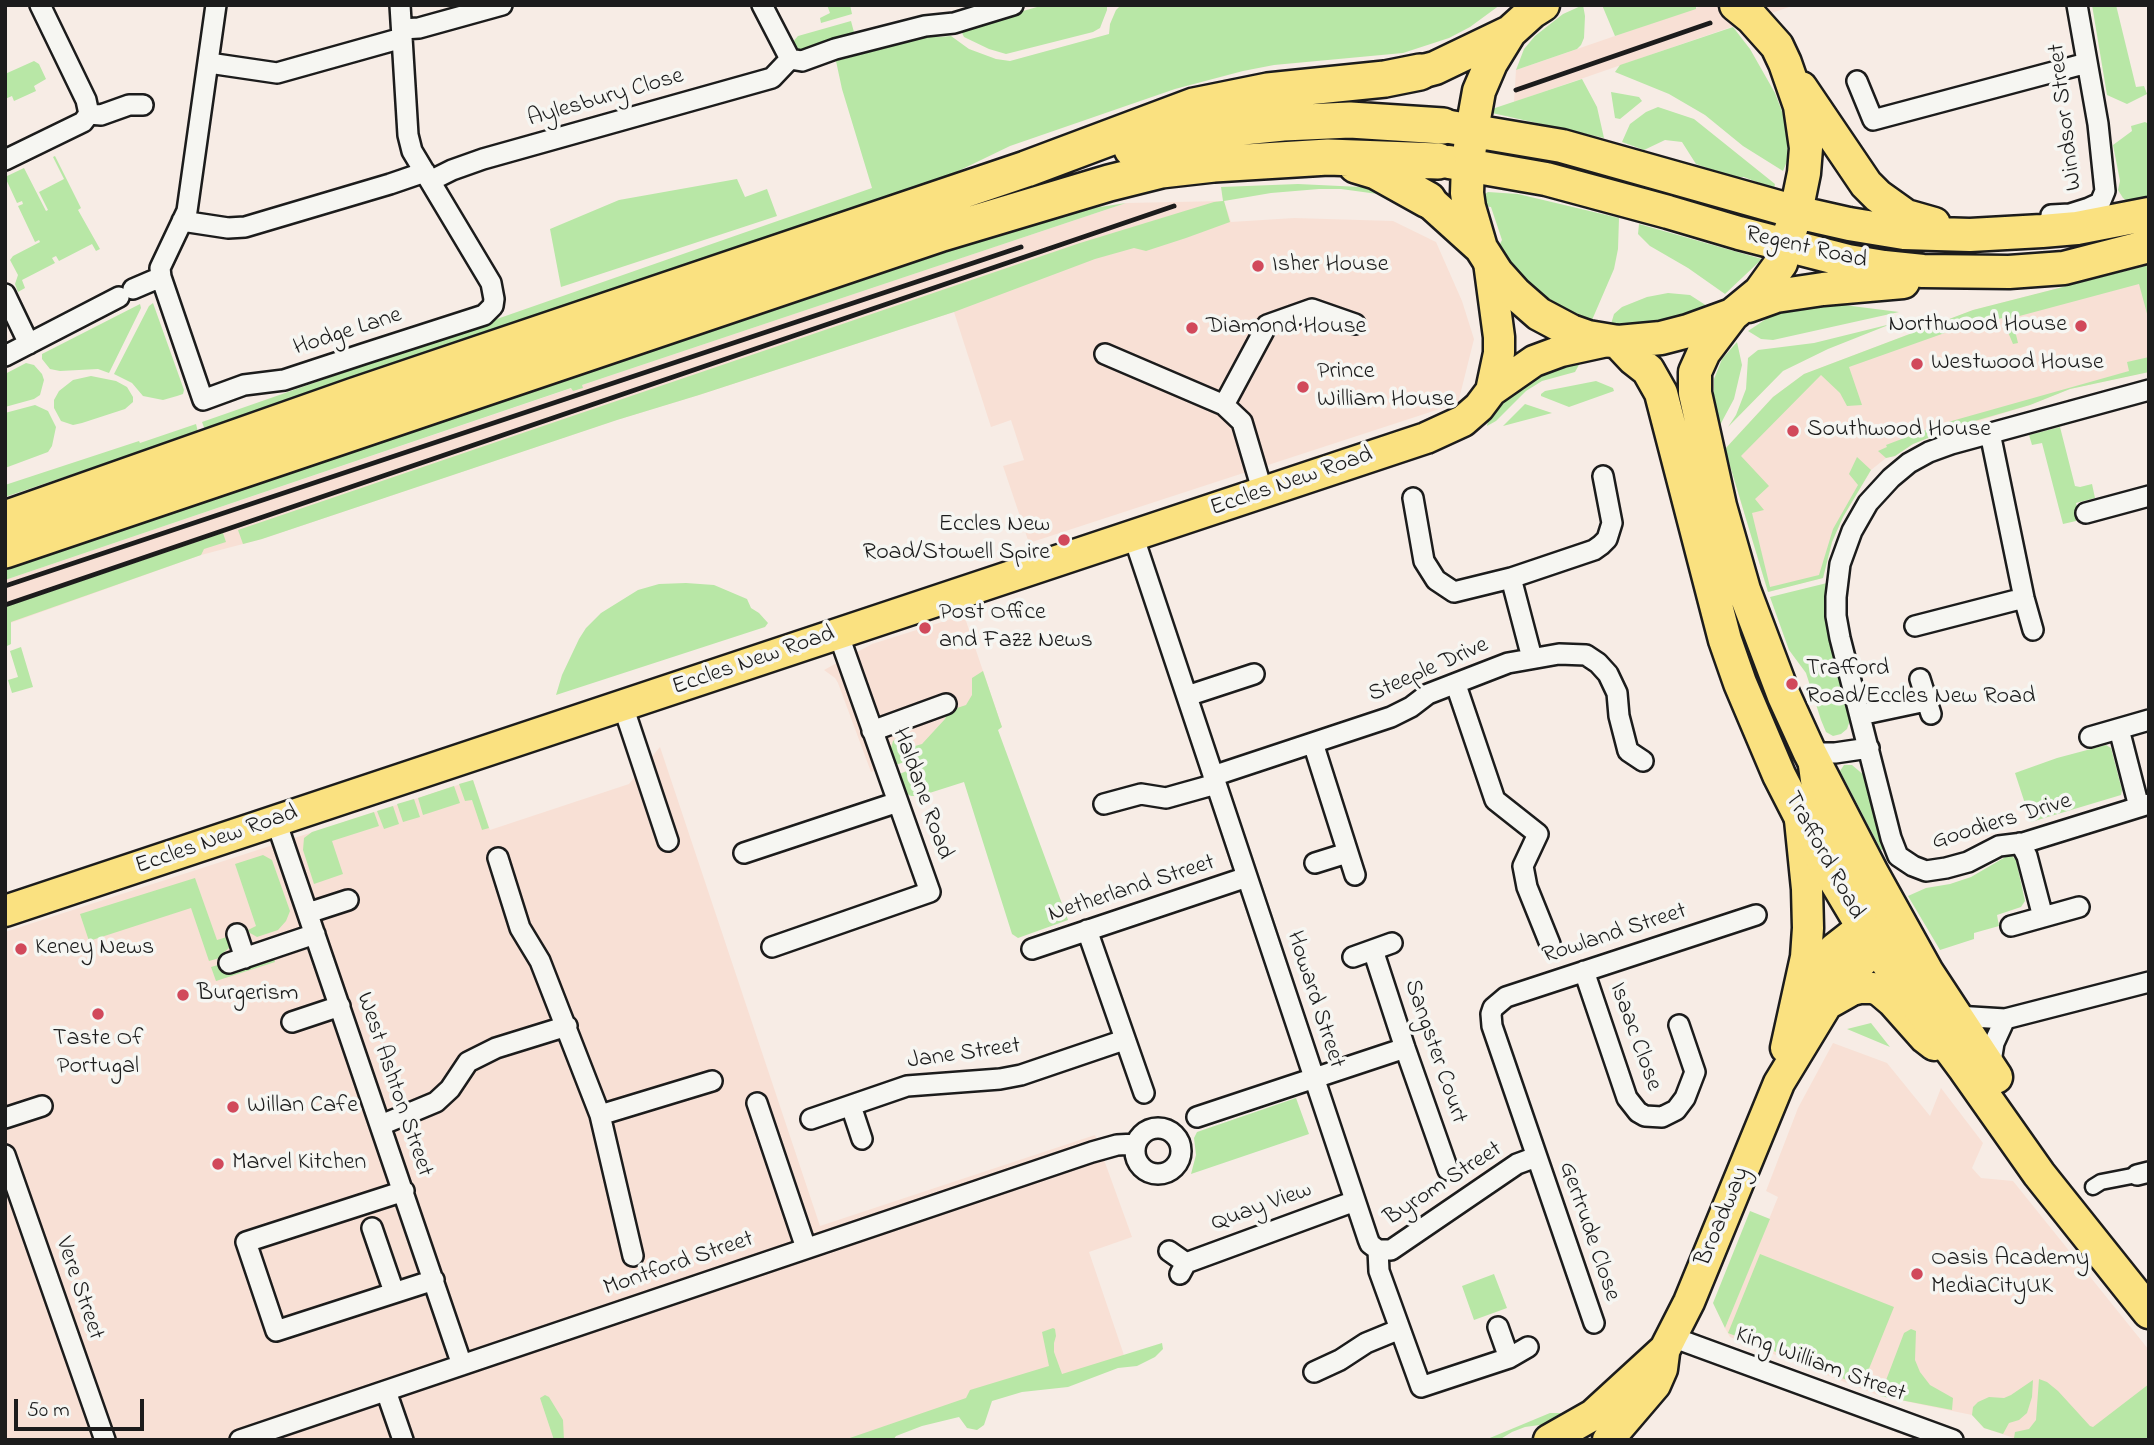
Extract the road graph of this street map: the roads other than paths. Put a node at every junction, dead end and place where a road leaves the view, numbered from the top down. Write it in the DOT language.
graph roads {
  1 [pos="40,5"];
  2 [pos="216,5"];
  3 [pos="400,5"];
  4 [pos="502,5"];
  5 [pos="762,5"];
  6 [pos="1013,5"];
  7 [pos="1543,5"];
  8 [pos="1736,5"];
  9 [pos="1762,5"];
  10 [pos="2077,5"];
  11 [pos="1510,32"];
  12 [pos="402,34"];
  13 [pos="1781,54"];
  14 [pos="790,59"];
  15 [pos="209,63"];
  16 [pos="2087,63"];
  17 [pos="1420,72"];
  18 [pos="1857,81"];
  19 [pos="143,104"];
  20 [pos="89,114"];
  21 [pos="1457,128"];
  22 [pos="1328,157"];
  23 [pos="5,160"];
  24 [pos="1453,163"];
  25 [pos="1026,169"];
  26 [pos="428,176"];
  27 [pos="1428,200"];
  28 [pos="1796,212"];
  29 [pos="182,221"];
  30 [pos="2146,224"];
  31 [pos="1985,233"];
  32 [pos="1787,244"];
  33 [pos="1485,255"];
  34 [pos="2009,272"];
  35 [pos="161,277"];
  36 [pos="5,294"];
  37 [pos="1736,312"];
  38 [pos="1356,324"];
  39 [pos="1612,342"];
  40 [pos="29,344"];
  41 [pos="1105,354"];
  42 [pos="5,356"];
  43 [pos="2149,390"];
  44 [pos="1491,391"];
  45 [pos="1224,405"];
  46 [pos="1990,433"];
  47 [pos="1603,476"];
  48 [pos="1263,493"];
  49 [pos="2149,496"];
  50 [pos="1413,498"];
  51 [pos="2086,513"];
  52 [pos="5,519"];
  53 [pos="1133,536"];
  54 [pos="5,550"];
  55 [pos="1511,578"];
  56 [pos="2024,598"];
  57 [pos="1915,626"];
  58 [pos="2033,630"];
  59 [pos="838,634"];
  60 [pos="1532,658"];
  61 [pos="1254,674"];
  62 [pos="1920,679"];
  63 [pos="1456,685"];
  64 [pos="1187,696"];
  65 [pos="946,704"];
  66 [pos="623,706"];
  67 [pos="1860,715"];
  68 [pos="2149,720"];
  69 [pos="2119,729"];
  70 [pos="872,731"];
  71 [pos="2090,737"];
  72 [pos="1313,743"];
  73 [pos="1869,748"];
  74 [pos="1812,757"];
  75 [pos="1643,761"];
  76 [pos="1214,780"];
  77 [pos="898,802"];
  78 [pos="1104,804"];
  79 [pos="2144,806"];
  80 [pos="1800,818"];
  81 [pos="276,821"];
  82 [pos="668,841"];
  83 [pos="2020,843"];
  84 [pos="744,853"];
  85 [pos="1347,853"];
  86 [pos="498,858"];
  87 [pos="1315,863"];
  88 [pos="1355,875"];
  89 [pos="1247,877"];
  90 [pos="348,900"];
  91 [pos="2079,907"];
  92 [pos="5,911"];
  93 [pos="308,913"];
  94 [pos="1756,915"];
  95 [pos="2043,917"];
  96 [pos="1877,925"];
  97 [pos="2011,926"];
  98 [pos="1087,930"];
  99 [pos="237,934"];
  100 [pos="315,934"];
  101 [pos="1550,944"];
  102 [pos="772,947"];
  103 [pos="1032,949"];
  104 [pos="1353,957"];
  105 [pos="1584,971"];
  106 [pos="2149,982"];
  107 [pos="1827,1004"];
  108 [pos="340,1006"];
  109 [pos="1493,1008"];
  110 [pos="1956,1016"];
  111 [pos="2005,1019"];
  112 [pos="292,1023"];
  113 [pos="1679,1025"];
  114 [pos="567,1026"];
  115 [pos="1124,1040"];
  116 [pos="1405,1048"];
  117 [pos="1786,1048"];
  118 [pos="1978,1069"];
  119 [pos="1314,1078"];
  120 [pos="712,1081"];
  121 [pos="1779,1083"];
  122 [pos="1144,1093"];
  123 [pos="757,1103"];
  124 [pos="42,1106"];
  125 [pos="851,1106"];
  126 [pos="600,1115"];
  127 [pos="1197,1117"];
  128 [pos="5,1118"];
  129 [pos="811,1119"];
  130 [pos="381,1125"];
  131 [pos="862,1139"];
  132 [pos="1136,1144"];
  133 [pos="5,1155"];
  134 [pos="1536,1157"];
  135 [pos="1448,1170"];
  136 [pos="2143,1174"];
  137 [pos="2093,1187"];
  138 [pos="404,1191"];
  139 [pos="1355,1201"];
  140 [pos="372,1228"];
  141 [pos="806,1248"];
  142 [pos="1378,1250"];
  143 [pos="1169,1251"];
  144 [pos="634,1255"];
  145 [pos="2149,1277"];
  146 [pos="433,1280"];
  147 [pos="394,1292"];
  148 [pos="2149,1312"];
  149 [pos="1594,1323"];
  150 [pos="1498,1327"];
  151 [pos="1400,1329"];
  152 [pos="1668,1343"];
  153 [pos="1528,1347"];
  154 [pos="1509,1358"];
  155 [pos="463,1365"];
  156 [pos="1314,1372"];
  157 [pos="386,1391"];
  158 [pos="105,1440"];
  159 [pos="240,1440"];
  160 [pos="403,1440"];
  161 [pos="1549,1440"];
  162 [pos="1608,1440"];
  163 [pos="1953,1440"];
  1 -- 20 [label="street"];
  2 -- 15 [label="street"];
  3 -- 12 [label="street"];
  4 -- 12 [label="street"];
  5 -- 14 [label="street"];
  6 -- 14 [label="street"];
  7 -- 11 [label="highway"];
  8 -- 13 [label="highway"];
  9 -- 13 [label="highway"];
  10 -- 16 [label="street, Windsor Street"];
  11 -- 17 [label="highway"];
  11 -- 21 [label="highway"];
  12 -- 15 [label="street"];
  12 -- 26 [label="street"];
  13 -- 28 [label="highway"];
  13 -- 31 [label="highway"];
  14 -- 26 [label="street, Aylesbury Close"];
  15 -- 29 [label="street"];
  16 -- 18 [label="street"];
  16 -- 31 [label="street, Windsor Street"];
  17 -- 25 [label="highway"];
  19 -- 20 [label="street"];
  20 -- 23 [label="street"];
  21 -- 24 [label="highway"];
  21 -- 25 [label="highway"];
  21 -- 28 [label="highway, Regent Road"];
  22 -- 24 [label="highway"];
  22 -- 27 [label="highway"];
  22 -- 54 [label="highway"];
  24 -- 32 [label="highway, Regent Road"];
  24 -- 33 [label="highway"];
  25 -- 52 [label="highway"];
  26 -- 29 [label="street, Aylesbury Close"];
  26 -- 35 [label="street, Hodge Lane"];
  27 -- 33 [label="highway"];
  28 -- 31 [label="highway, Regent Road"];
  28 -- 32 [label="highway"];
  29 -- 35 [label="street"];
  30 -- 31 [label="highway, Regent Road"];
  30 -- 34 [label="highway, Regent Road"];
  32 -- 34 [label="highway, Regent Road"];
  32 -- 37 [label="highway"];
  33 -- 39 [label="highway"];
  33 -- 44 [label="main road"];
  34 -- 37 [label="highway"];
  35 -- 40 [label="street"];
  36 -- 40 [label="street"];
  37 -- 39 [label="highway"];
  37 -- 74 [label="highway, Trafford Road"];
  38 -- 45 [label="street"];
  39 -- 44 [label="main road, Eccles New Road"];
  39 -- 80 [label="highway, Trafford Road"];
  40 -- 42 [label="street"];
  41 -- 45 [label="street"];
  43 -- 46 [label="street, Goodiers Drive"];
  44 -- 48 [label="main road, Eccles New Road"];
  45 -- 48 [label="street"];
  46 -- 56 [label="street"];
  46 -- 67 [label="street, Goodiers Drive"];
  47 -- 55 [label="street"];
  48 -- 53 [label="main road, Eccles New Road"];
  49 -- 51 [label="street"];
  50 -- 55 [label="street"];
  53 -- 59 [label="main road, Eccles New Road"];
  53 -- 64 [label="street, Howard Street"];
  55 -- 60 [label="street"];
  56 -- 57 [label="street"];
  56 -- 58 [label="street"];
  59 -- 66 [label="main road, Eccles New Road"];
  59 -- 70 [label="street, Haldane Road"];
  60 -- 63 [label="street, Steeple Drive"];
  60 -- 75 [label="street, Steeple Drive"];
  61 -- 64 [label="street"];
  62 -- 67 [label="street"];
  63 -- 72 [label="street, Steeple Drive"];
  63 -- 101 [label="street"];
  64 -- 76 [label="street, Howard Street"];
  65 -- 70 [label="street"];
  66 -- 81 [label="main road, Eccles New Road"];
  66 -- 82 [label="street"];
  67 -- 73 [label="street, Goodiers Drive"];
  68 -- 69 [label="street"];
  69 -- 71 [label="street"];
  69 -- 79 [label="street"];
  70 -- 77 [label="street, Haldane Road"];
  72 -- 76 [label="street, Steeple Drive"];
  72 -- 85 [label="street"];
  73 -- 74 [label="street"];
  73 -- 83 [label="street, Goodiers Drive"];
  74 -- 96 [label="highway, Trafford Road"];
  76 -- 78 [label="street, Steeple Drive"];
  76 -- 89 [label="street, Howard Street"];
  77 -- 84 [label="street"];
  77 -- 102 [label="street, Haldane Road"];
  79 -- 83 [label="street, Goodiers Drive"];
  80 -- 96 [label="highway, Trafford Road"];
  80 -- 117 [label="main road"];
  81 -- 92 [label="main road, Eccles New Road"];
  81 -- 93 [label="street, West Ashton Street"];
  83 -- 95 [label="street"];
  85 -- 87 [label="street"];
  85 -- 88 [label="street"];
  86 -- 114 [label="street"];
  89 -- 98 [label="street, Netherland Street"];
  89 -- 119 [label="street, Howard Street"];
  90 -- 93 [label="street"];
  91 -- 95 [label="street"];
  93 -- 100 [label="street, West Ashton Street"];
  94 -- 105 [label="street, Rowland Street"];
  95 -- 97 [label="street"];
  96 -- 107 [label="main road, Broadway"];
  96 -- 110 [label="highway, Trafford Road"];
  96 -- 117 [label="main road, Broadway"];
  96 -- 118 [label="highway, Trafford Road"];
  98 -- 103 [label="street, Netherland Street"];
  98 -- 115 [label="street"];
  99 -- 100 [label="street"];
  100 -- 108 [label="street, West Ashton Street"];
  104 -- 116 [label="street, Sangster Court"];
  105 -- 109 [label="street, Rowland Street"];
  105 -- 113 [label="street, Isaac Close"];
  106 -- 111 [label="street"];
  107 -- 118 [label="main road"];
  107 -- 121 [label="main road, Broadway"];
  108 -- 112 [label="street"];
  108 -- 130 [label="street, West Ashton Street"];
  109 -- 134 [label="street, Gertrude Close"];
  110 -- 111 [label="street"];
  110 -- 118 [label="highway, Trafford Road"];
  111 -- 118 [label="street"];
  114 -- 126 [label="street"];
  114 -- 130 [label="street"];
  115 -- 122 [label="street"];
  115 -- 125 [label="street, Jane Street"];
  116 -- 119 [label="street"];
  116 -- 135 [label="street, Sangster Court"];
  117 -- 121 [label="main road, Broadway"];
  118 -- 145 [label="highway, Trafford Road"];
  118 -- 148 [label="highway, Trafford Road"];
  119 -- 127 [label="street"];
  119 -- 139 [label="street, Howard Street"];
  120 -- 126 [label="street"];
  121 -- 152 [label="main road, Broadway"];
  123 -- 141 [label="street"];
  124 -- 128 [label="street"];
  125 -- 129 [label="street, Jane Street"];
  125 -- 131 [label="street"];
  126 -- 144 [label="street"];
  130 -- 138 [label="street, West Ashton Street"];
  132 -- 141 [label="street, Montford Street"];
  133 -- 158 [label="street, Vere Street"];
  134 -- 142 [label="street, Byrom Street"];
  134 -- 149 [label="street, Gertrude Close"];
  136 -- 137 [label="street"];
  138 -- 146 [label="street, West Ashton Street"];
  138 -- 147 [label="street"];
  139 -- 142 [label="street, Howard Street"];
  139 -- 143 [label="street, Quay View"];
  140 -- 147 [label="street"];
  141 -- 155 [label="street, Montford Street"];
  142 -- 151 [label="street, Howard Street"];
  146 -- 147 [label="street"];
  146 -- 155 [label="street, West Ashton Street"];
  150 -- 154 [label="street"];
  151 -- 154 [label="street, Howard Street"];
  151 -- 156 [label="street"];
  152 -- 161 [label="main road, Broadway"];
  152 -- 162 [label="main road, Broadway"];
  152 -- 163 [label="street, King William Street"];
  153 -- 154 [label="street, Howard Street"];
  155 -- 157 [label="street, Montford Street"];
  157 -- 159 [label="street, Montford Street"];
  157 -- 160 [label="street"];
}
